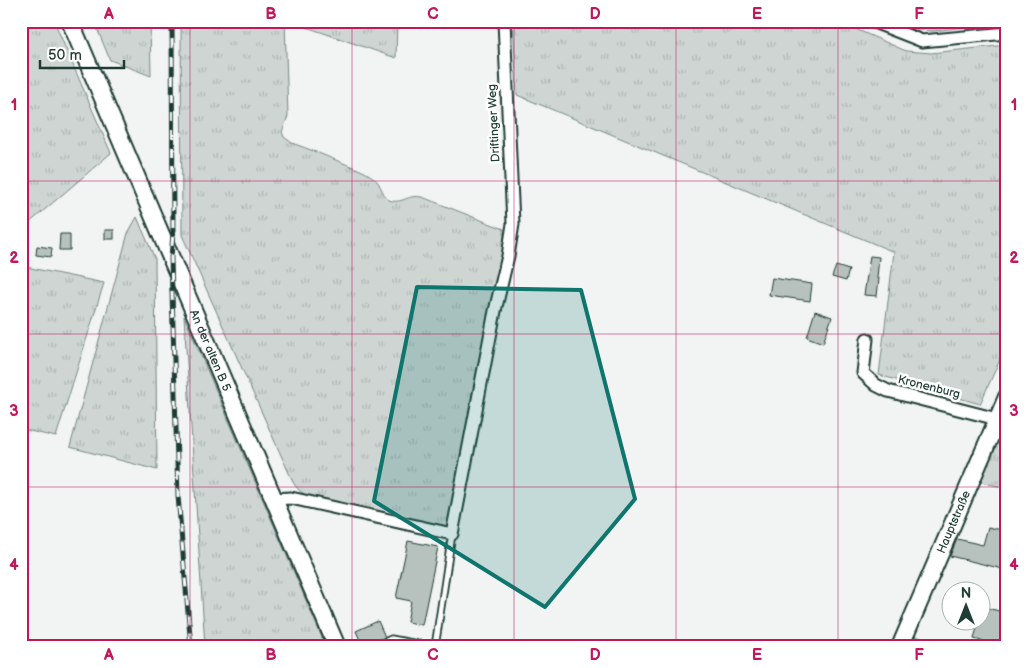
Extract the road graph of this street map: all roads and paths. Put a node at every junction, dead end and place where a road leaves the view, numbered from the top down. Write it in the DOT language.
graph roads {
  1 [pos="70,21"];
  2 [pos="504,21"];
  3 [pos="871,21"];
  4 [pos="1007,32"];
  5 [pos="867,339"];
  6 [pos="1007,397"];
  7 [pos="997,419"];
  8 [pos="274,499"];
  9 [pos="452,534"];
  10 [pos="337,647"];
  11 [pos="374,647"];
  12 [pos="434,647"];
  13 [pos="900,647"];
  1 -- 8 [label="main road, An der alten B 5"];
  2 -- 9 [label="street, Driftinger Weg"];
  3 -- 4 [label="street"];
  5 -- 7 [label="street, Kronenburg"];
  6 -- 7 [label="main road, Hauptstraße"];
  7 -- 13 [label="main road, Hauptstraße"];
  8 -- 9 [label="street"];
  8 -- 10 [label="main road, An der alten B 5"];
  9 -- 12 [label="lane"];
  11 -- 12 [label="lane"];
}
